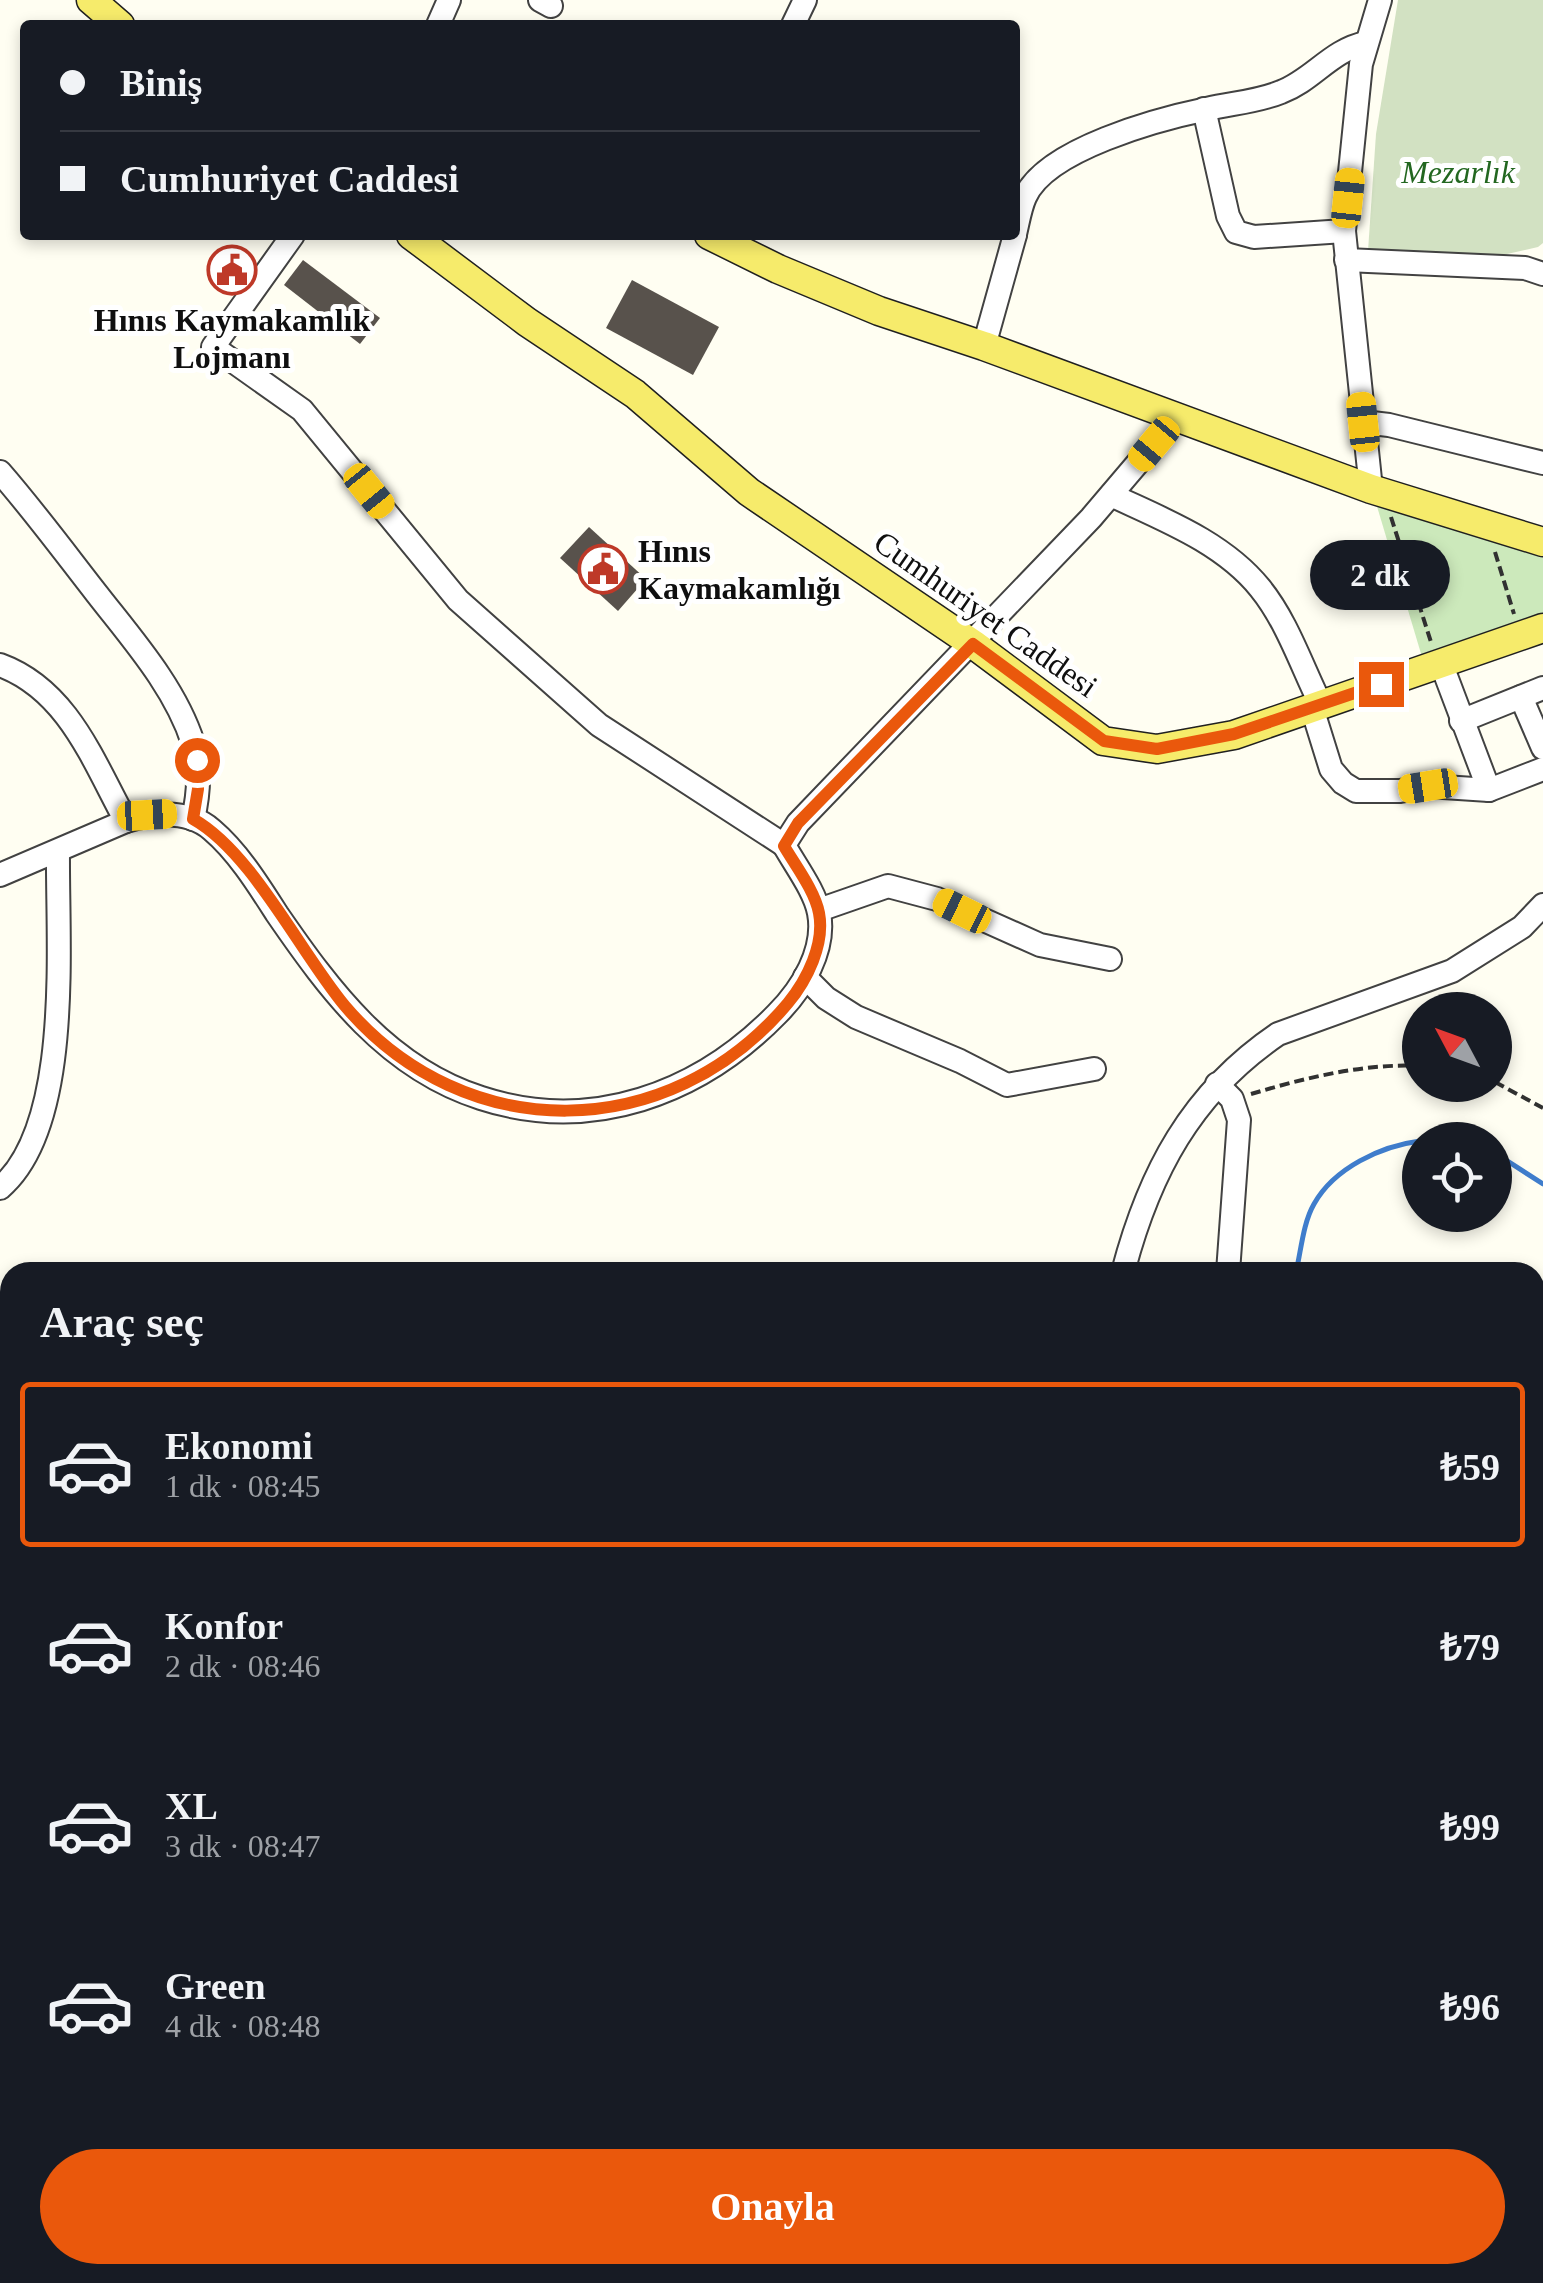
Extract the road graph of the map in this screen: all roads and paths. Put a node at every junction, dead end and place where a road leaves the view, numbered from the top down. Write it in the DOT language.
graph roads {
  1 [pos="91,0"];
  2 [pos="1380,0"];
  3 [pos="114,20"];
  4 [pos="1366,44"];
  5 [pos="1204,110"];
  6 [pos="1020,216"];
  7 [pos="1344,231"];
  8 [pos="289,240"];
  9 [pos="419,240"];
  10 [pos="719,240"];
  11 [pos="1013,240"];
  12 [pos="1346,260"];
  13 [pos="1543,274"];
  14 [pos="984,346"];
  15 [pos="1176,418"];
  16 [pos="1363,422"];
  17 [pos="1543,463"];
  18 [pos="0,472"];
  19 [pos="1111,495"];
  20 [pos="1380,499"];
  21 [pos="1491,539"];
  22 [pos="1543,542"];
  23 [pos="1516,619"];
  24 [pos="1543,628"];
  25 [pos="973,644"];
  26 [pos="1436,654"];
  27 [pos="0,665"];
  28 [pos="1543,688"];
  29 [pos="1520,697"];
  30 [pos="1316,706"];
  31 [pos="1460,721"];
  32 [pos="1543,748"];
  33 [pos="1543,769"];
  34 [pos="1488,790"];
  35 [pos="193,819"];
  36 [pos="126,821"];
  37 [pos="784,846"];
  38 [pos="58,852"];
  39 [pos="0,875"];
  40 [pos="1543,905"];
  41 [pos="819,910"];
  42 [pos="1110,959"];
  43 [pos="806,978"];
  44 [pos="1402,1066"];
  45 [pos="1094,1069"];
  46 [pos="1512,1091"];
  47 [pos="1225,1092"];
  48 [pos="1543,1108"];
  49 [pos="0,1188"];
  50 [pos="1126,1262"];
  51 [pos="1229,1262"];
  1 -- 3 [label="main road"];
  2 -- 4 [label="street"];
  4 -- 5 [label="street"];
  4 -- 7 [label="street"];
  5 -- 6 [label="street"];
  5 -- 7 [label="street"];
  7 -- 12 [label="street"];
  8 -- 37 [label="street"];
  9 -- 25 [label="main road, Cumhuriyet Caddesi"];
  10 -- 14 [label="main road"];
  11 -- 14 [label="street"];
  12 -- 13 [label="street"];
  12 -- 16 [label="street"];
  14 -- 15 [label="main road"];
  15 -- 19 [label="street"];
  15 -- 20 [label="main road"];
  16 -- 17 [label="street"];
  16 -- 20 [label="street"];
  18 -- 35 [label="street"];
  19 -- 25 [label="street"];
  19 -- 30 [label="street"];
  20 -- 22 [label="main road"];
  20 -- 26 [label="path"];
  21 -- 23 [label="path"];
  24 -- 26 [label="main road, Cumhuriyet Caddesi"];
  25 -- 30 [label="main road, Cumhuriyet Caddesi"];
  25 -- 37 [label="street"];
  26 -- 30 [label="main road, Cumhuriyet Caddesi"];
  26 -- 31 [label="street"];
  27 -- 36 [label="street"];
  28 -- 29 [label="street"];
  29 -- 31 [label="street"];
  29 -- 32 [label="street"];
  30 -- 34 [label="street"];
  31 -- 34 [label="street"];
  33 -- 34 [label="street"];
  35 -- 36 [label="street"];
  35 -- 43 [label="street"];
  36 -- 38 [label="street"];
  37 -- 41 [label="street"];
  38 -- 39 [label="street"];
  38 -- 49 [label="street"];
  40 -- 47 [label="street"];
  41 -- 42 [label="street"];
  41 -- 43 [label="street"];
  43 -- 45 [label="street"];
  44 -- 47 [label="path"];
  46 -- 48 [label="path"];
  47 -- 50 [label="street"];
  47 -- 51 [label="street"];
}
